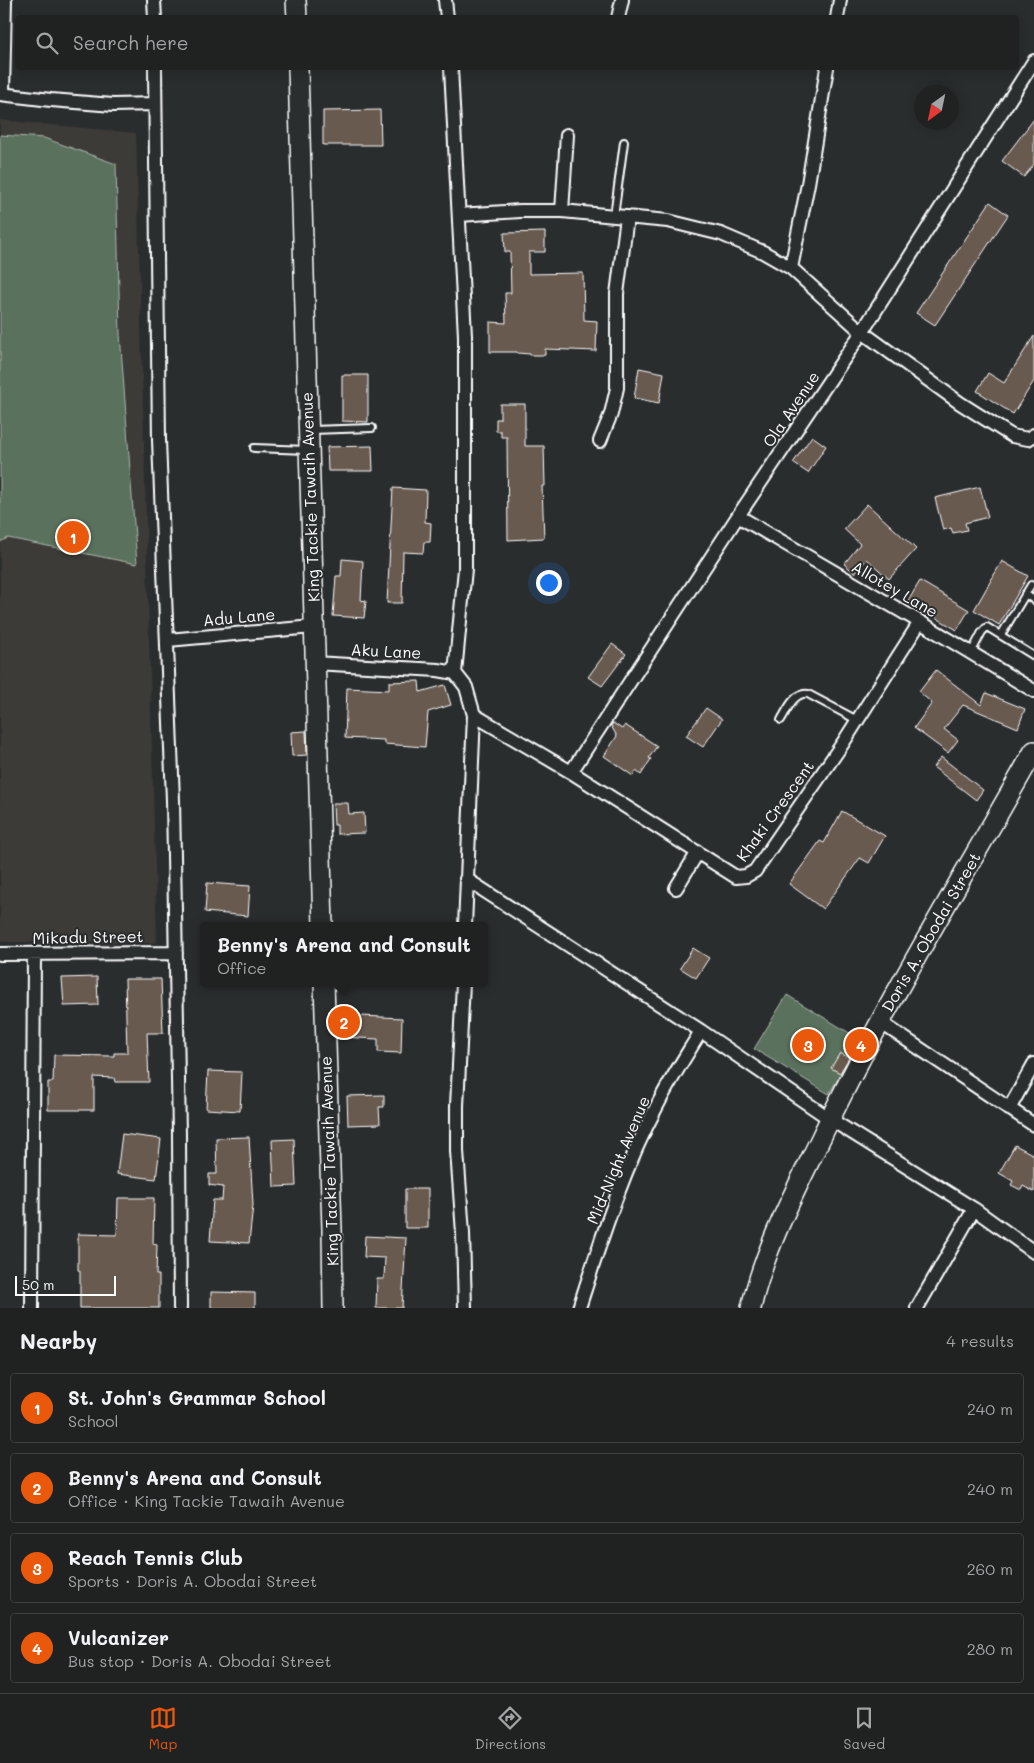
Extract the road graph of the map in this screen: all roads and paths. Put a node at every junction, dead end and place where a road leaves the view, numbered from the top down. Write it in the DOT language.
graph roads {
  1 [pos="5,0"];
  2 [pos="154,0"];
  3 [pos="296,0"];
  4 [pos="445,0"];
  5 [pos="622,0"];
  6 [pos="840,0"];
  7 [pos="154,15"];
  8 [pos="297,15"];
  9 [pos="447,15"];
  10 [pos="619,15"];
  11 [pos="838,15"];
  12 [pos="1032,68"];
  13 [pos="155,70"];
  14 [pos="298,70"];
  15 [pos="451,70"];
  16 [pos="827,70"];
  17 [pos="2,94"];
  18 [pos="155,104"];
  19 [pos="567,135"];
  20 [pos="624,142"];
  21 [pos="562,211"];
  22 [pos="459,215"];
  23 [pos="621,217"];
  24 [pos="791,268"];
  25 [pos="862,332"];
  26 [pos="372,428"];
  27 [pos="308,430"];
  28 [pos="1034,434"];
  29 [pos="600,441"];
  30 [pos="254,448"];
  31 [pos="309,450"];
  32 [pos="738,516"];
  33 [pos="1031,585"];
  34 [pos="1025,594"];
  35 [pos="1034,600"];
  36 [pos="920,622"];
  37 [pos="313,627"];
  38 [pos="1001,635"];
  39 [pos="168,640"];
  40 [pos="971,653"];
  41 [pos="1034,656"];
  42 [pos="314,664"];
  43 [pos="455,673"];
  44 [pos="1034,692"];
  45 [pos="474,715"];
  46 [pos="780,720"];
  47 [pos="857,720"];
  48 [pos="1034,750"];
  49 [pos="572,772"];
  50 [pos="698,852"];
  51 [pos="466,879"];
  52 [pos="676,888"];
  53 [pos="323,922"];
  54 [pos="465,922"];
  55 [pos="176,952"];
  56 [pos="0,954"];
  57 [pos="34,955"];
  58 [pos="324,987"];
  59 [pos="463,987"];
  60 [pos="880,1022"];
  61 [pos="701,1031"];
  62 [pos="1034,1064"];
  63 [pos="1009,1109"];
  64 [pos="830,1119"];
  65 [pos="1034,1125"];
  66 [pos="974,1210"];
  67 [pos="1034,1252"];
  68 [pos="32,1308"];
  69 [pos="180,1308"];
  70 [pos="333,1308"];
  71 [pos="465,1308"];
  72 [pos="579,1308"];
  73 [pos="751,1308"];
  74 [pos="917,1308"];
  1 -- 17 [label="street"];
  2 -- 7 [label="street"];
  3 -- 8 [label="street"];
  4 -- 9 [label="street"];
  5 -- 10 [label="street"];
  6 -- 11 [label="street"];
  12 -- 25 [label="street, Ola Avenue"];
  13 -- 18 [label="street"];
  14 -- 27 [label="street, King Tackie Tawaih Avenue"];
  15 -- 22 [label="street"];
  16 -- 24 [label="street"];
  17 -- 18 [label="street"];
  18 -- 39 [label="street"];
  19 -- 21 [label="street"];
  20 -- 23 [label="lane"];
  21 -- 22 [label="street"];
  21 -- 23 [label="street"];
  22 -- 43 [label="street"];
  23 -- 24 [label="street"];
  23 -- 29 [label="street"];
  24 -- 25 [label="street"];
  25 -- 28 [label="street"];
  25 -- 32 [label="street, Ola Avenue"];
  26 -- 27 [label="lane"];
  27 -- 31 [label="street, King Tackie Tawaih Avenue"];
  30 -- 31 [label="lane"];
  31 -- 37 [label="street, King Tackie Tawaih Avenue"];
  32 -- 36 [label="street, Allotey Lane"];
  32 -- 49 [label="street, Ola Avenue"];
  33 -- 34 [label="lane"];
  34 -- 35 [label="lane"];
  34 -- 38 [label="lane"];
  36 -- 40 [label="street, Allotey Lane"];
  36 -- 47 [label="street, Khaki Crescent"];
  37 -- 39 [label="street, Adu Lane"];
  37 -- 42 [label="street, King Tackie Tawaih Avenue"];
  38 -- 40 [label="lane"];
  38 -- 41 [label="lane"];
  39 -- 55 [label="street"];
  40 -- 44 [label="street, Allotey Lane"];
  42 -- 43 [label="street, Aku Lane"];
  42 -- 53 [label="street, King Tackie Tawaih Avenue"];
  43 -- 45 [label="street"];
  45 -- 49 [label="street, Khaki Crescent"];
  45 -- 51 [label="street"];
  46 -- 47 [label="lane"];
  47 -- 50 [label="street, Khaki Crescent"];
  48 -- 60 [label="street, Doris A. Obodai Street"];
  49 -- 50 [label="street, Khaki Crescent"];
  50 -- 52 [label="street"];
  51 -- 54 [label="street"];
  51 -- 61 [label="street"];
  55 -- 57 [label="street, Mikadu Street"];
  55 -- 69 [label="street"];
  56 -- 57 [label="street, Mikadu Street"];
  57 -- 68 [label="street"];
  58 -- 70 [label="street, King Tackie Tawaih Avenue"];
  59 -- 71 [label="street"];
  60 -- 63 [label="street"];
  60 -- 64 [label="street, Doris A. Obodai Street"];
  61 -- 64 [label="street"];
  61 -- 72 [label="street, Mid-Night Avenue"];
  62 -- 63 [label="street"];
  63 -- 65 [label="street"];
  64 -- 66 [label="street"];
  64 -- 73 [label="street, Doris A. Obodai Street"];
  66 -- 67 [label="street"];
  66 -- 74 [label="street"];
}
